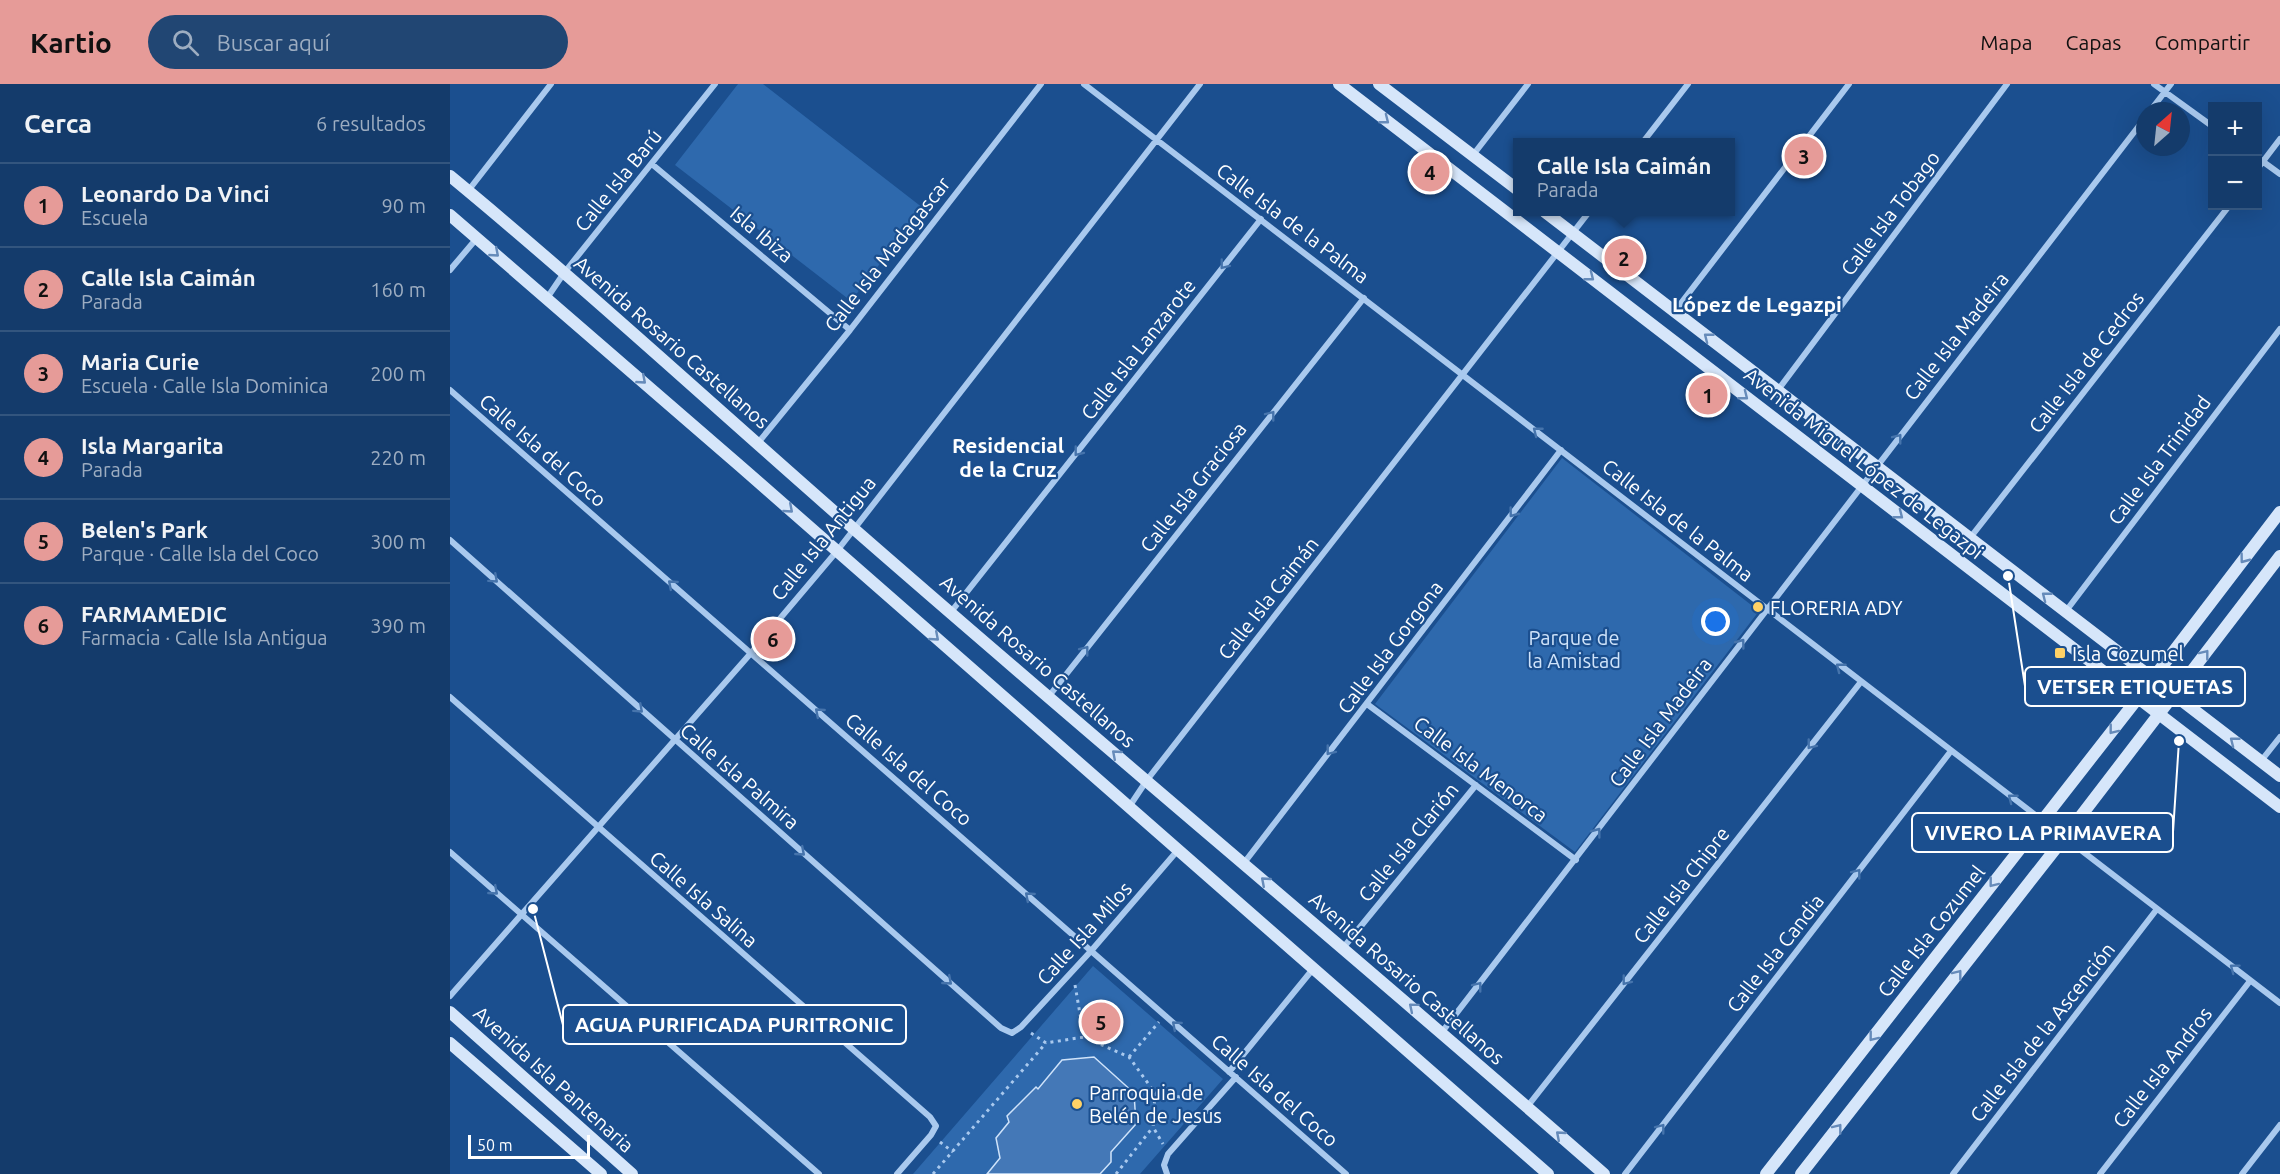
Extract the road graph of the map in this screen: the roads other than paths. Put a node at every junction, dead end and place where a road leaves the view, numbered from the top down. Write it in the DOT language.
graph roads {
  1 [pos="552,84"];
  2 [pos="715,84"];
  3 [pos="1041,84"];
  4 [pos="1084,84"];
  5 [pos="1200,84"];
  6 [pos="1339,84"];
  7 [pos="1379,84"];
  8 [pos="1528,84"];
  9 [pos="1688,84"];
  10 [pos="1849,84"];
  11 [pos="2007,84"];
  12 [pos="2154,84"];
  13 [pos="2171,84"];
  14 [pos="2165,92"];
  15 [pos="2157,102"];
  16 [pos="2208,123"];
  17 [pos="2136,130"];
  18 [pos="1646,138"];
  19 [pos="2280,139"];
  20 [pos="1157,140"];
  21 [pos="1473,155"];
  22 [pos="2262,158"];
  23 [pos="2262,161"];
  24 [pos="653,165"];
  25 [pos="2280,174"];
  26 [pos="450,176"];
  27 [pos="1513,186"];
  28 [pos="468,190"];
  29 [pos="2226,210"];
  30 [pos="450,215"];
  31 [pos="1550,216"];
  32 [pos="1586,216"];
  33 [pos="1261,219"];
  34 [pos="1573,233"];
  35 [pos="477,238"];
  36 [pos="1558,252"];
  37 [pos="450,270"];
  38 [pos="564,273"];
  39 [pos="547,298"];
  40 [pos="1364,298"];
  41 [pos="1675,311"];
  42 [pos="2280,329"];
  43 [pos="850,330"];
  44 [pos="1464,374"];
  45 [pos="450,390"];
  46 [pos="1778,390"];
  47 [pos="758,443"];
  48 [pos="1561,450"];
  49 [pos="1876,466"];
  50 [pos="1862,486"];
  51 [pos="2280,512"];
  52 [pos="854,529"];
  53 [pos="1970,538"];
  54 [pos="450,540"];
  55 [pos="837,551"];
  56 [pos="2280,556"];
  57 [pos="1767,610"];
  58 [pos="2065,611"];
  59 [pos="951,612"];
  60 [pos="751,653"];
  61 [pos="2152,678"];
  62 [pos="1860,683"];
  63 [pos="2173,694"];
  64 [pos="1049,696"];
  65 [pos="450,697"];
  66 [pos="2138,698"];
  67 [pos="1367,705"];
  68 [pos="2159,714"];
  69 [pos="2280,737"];
  70 [pos="674,740"];
  71 [pos="1951,751"];
  72 [pos="2261,762"];
  73 [pos="2280,776"];
  74 [pos="1147,780"];
  75 [pos="1476,785"];
  76 [pos="1129,807"];
  77 [pos="2280,807"];
  78 [pos="2042,821"];
  79 [pos="597,828"];
  80 [pos="2064,838"];
  81 [pos="1178,850"];
  82 [pos="450,852"];
  83 [pos="1576,860"];
  84 [pos="1244,863"];
  85 [pos="2157,909"];
  86 [pos="521,914"];
  87 [pos="1343,948"];
  88 [pos="1091,951"];
  89 [pos="1313,969"];
  90 [pos="2250,981"];
  91 [pos="450,996"];
  92 [pos="2280,1003"];
  93 [pos="450,1012"];
  94 [pos="1442,1032"];
  95 [pos="1012,1033"];
  96 [pos="450,1043"];
  97 [pos="1229,1072"];
  98 [pos="1236,1077"];
  99 [pos="1527,1107"];
  100 [pos="2280,1125"];
  101 [pos="601,1174"];
  102 [pos="632,1174"];
  103 [pos="819,1174"];
  104 [pos="897,1174"];
  105 [pos="1167,1174"];
  106 [pos="1346,1174"];
  107 [pos="1548,1174"];
  108 [pos="1604,1174"];
  109 [pos="1625,1174"];
  110 [pos="1766,1174"];
  111 [pos="1802,1174"];
  112 [pos="1953,1174"];
  113 [pos="2100,1174"];
  114 [pos="2242,1174"];
  1 -- 28 [label="street"];
  2 -- 24 [label="street, Calle Isla Barú"];
  3 -- 43 [label="street, Calle Isla Madagascar"];
  4 -- 20 [label="street, Calle Isla de la Palma"];
  5 -- 20 [label="street, Calle Isla Antigua"];
  6 -- 36 [label="street, Avenida Miguel López de Legazpi, one-way"];
  7 -- 21 [label="street"];
  8 -- 21 [label="street"];
  9 -- 18 [label="street"];
  10 -- 41 [label="street"];
  11 -- 46 [label="street, Calle Isla Tobago"];
  12 -- 14 [label="street"];
  13 -- 14 [label="street"];
  14 -- 15 [label="street"];
  14 -- 16 [label="street"];
  49 -- 17 [label="street, Calle Isla Madeira, one-way"];
  19 -- 22 [label="street"];
  20 -- 33 [label="street, Calle Isla de la Palma"];
  20 -- 52 [label="street, Calle Isla Antigua"];
  21 -- 27 [label="street"];
  23 -- 25 [label="street"];
  24 -- 38 [label="street, Calle Isla Barú"];
  24 -- 43 [label="street, Isla Ibiza"];
  26 -- 28 [label="street, Avenida Rosario Castellanos"];
  28 -- 38 [label="street, Avenida Rosario Castellanos"];
  29 -- 53 [label="street, Calle Isla de Cedros"];
  30 -- 35 [label="street"];
  31 -- 34 [label="street, Avenida Miguel López de Legazpi"];
  32 -- 34 [label="street, Calle Isla Caimán"];
  33 -- 40 [label="street, Calle Isla de la Palma"];
  33 -- 59 [label="street, Calle Isla Lanzarote, one-way"];
  34 -- 36 [label="street, Calle Isla Caimán"];
  34 -- 41 [label="street, Avenida Miguel López de Legazpi"];
  35 -- 37 [label="street"];
  35 -- 39 [label="street, one-way"];
  36 -- 44 [label="street, Calle Isla Caimán"];
  36 -- 50 [label="street, Avenida Miguel López de Legazpi, one-way"];
  38 -- 39 [label="street, Calle Isla Barú"];
  38 -- 47 [label="street, Avenida Rosario Castellanos"];
  39 -- 55 [label="street, one-way"];
  40 -- 44 [label="street, Calle Isla de la Palma"];
  64 -- 40 [label="street, Calle Isla Graciosa, one-way"];
  46 -- 41 [label="street, Avenida Miguel López de Legazpi, one-way"];
  42 -- 58 [label="street, Calle Isla Trinidad"];
  43 -- 47 [label="street, Calle Isla Madagascar"];
  48 -- 44 [label="street, Calle Isla de la Palma, one-way"];
  44 -- 74 [label="street, Calle Isla Caimán"];
  60 -- 45 [label="street, Calle Isla del Coco, one-way"];
  46 -- 49 [label="street, Avenida Miguel López de Legazpi"];
  47 -- 52 [label="street, Avenida Rosario Castellanos"];
  48 -- 57 [label="street, Calle Isla de la Palma"];
  48 -- 67 [label="street, Calle Isla Gorgona, one-way"];
  49 -- 50 [label="street, Calle Isla Madeira"];
  49 -- 53 [label="street, Avenida Miguel López de Legazpi"];
  50 -- 57 [label="street, Calle Isla Madeira"];
  50 -- 66 [label="street, Avenida Miguel López de Legazpi, one-way"];
  51 -- 61 [label="street, Calle Isla Cozumel, one-way"];
  52 -- 55 [label="street, Calle Isla Antigua"];
  52 -- 59 [label="street, Avenida Rosario Castellanos"];
  58 -- 53 [label="street, Avenida Miguel López de Legazpi, one-way"];
  54 -- 70 [label="street, Calle Isla Palmira, one-way"];
  55 -- 60 [label="street, Calle Isla Antigua"];
  55 -- 76 [label="street, one-way"];
  63 -- 56 [label="street, one-way"];
  62 -- 57 [label="street, Calle Isla de la Palma, one-way"];
  83 -- 57 [label="street, Calle Isla Madeira, one-way"];
  58 -- 61 [label="street, Avenida Miguel López de Legazpi"];
  59 -- 64 [label="street, Avenida Rosario Castellanos"];
  60 -- 70 [label="street, Calle Isla Antigua"];
  88 -- 60 [label="street, Calle Isla del Coco, one-way"];
  61 -- 63 [label="street, Avenida Miguel López de Legazpi"];
  61 -- 66 [label="street, Calle Isla Cozumel"];
  62 -- 71 [label="street, Calle Isla de la Palma"];
  62 -- 99 [label="street, Calle Isla Chipre, one-way"];
  63 -- 68 [label="street"];
  72 -- 63 [label="street, Avenida Miguel López de Legazpi, one-way"];
  74 -- 64 [label="street, Avenida Rosario Castellanos, one-way"];
  65 -- 79 [label="street, Calle Isla Salina"];
  66 -- 68 [label="street, Avenida Miguel López de Legazpi"];
  66 -- 78 [label="street, Calle Isla Cozumel, one-way"];
  67 -- 75 [label="street, Calle Isla Menorca"];
  67 -- 84 [label="street, Calle Isla Gorgona, one-way"];
  68 -- 77 [label="street, Avenida Miguel López de Legazpi"];
  68 -- 80 [label="street"];
  69 -- 72 [label="street"];
  70 -- 79 [label="street, Calle Isla Antigua"];
  70 -- 95 [label="street, Calle Isla Palmira, one-way"];
  78 -- 71 [label="street, Calle Isla de la Palma, one-way"];
  109 -- 71 [label="street, Calle Isla Candia, one-way"];
  72 -- 73 [label="street, Avenida Miguel López de Legazpi"];
  74 -- 76 [label="street, Calle Isla Caimán"];
  74 -- 84 [label="street, Avenida Rosario Castellanos"];
  75 -- 83 [label="street, Calle Isla Menorca"];
  75 -- 87 [label="street, Calle Isla Clarión"];
  76 -- 81 [label="street"];
  78 -- 80 [label="street, Calle Isla de la Palma"];
  78 -- 110 [label="street, Calle Isla Cozumel, one-way"];
  79 -- 86 [label="street, Calle Isla Antigua"];
  79 -- 104 [label="street, Calle Isla Salina"];
  80 -- 85 [label="street, Calle Isla de la Palma"];
  111 -- 80 [label="street, one-way"];
  81 -- 88 [label="street, Calle Isla Milos"];
  81 -- 89 [label="street"];
  82 -- 86 [label="street, one-way"];
  94 -- 83 [label="street, Calle Isla Madeira, one-way"];
  87 -- 84 [label="street, Avenida Rosario Castellanos, one-way"];
  90 -- 85 [label="street, Calle Isla de la Palma, one-way"];
  85 -- 112 [label="street, Calle Isla de la Ascención"];
  86 -- 91 [label="street, Calle Isla Antigua"];
  86 -- 103 [label="street"];
  94 -- 87 [label="street, Avenida Rosario Castellanos, one-way"];
  88 -- 95 [label="street, Calle Isla Milos"];
  97 -- 88 [label="street, Calle Isla del Coco, one-way"];
  89 -- 97 [label="street"];
  89 -- 107 [label="street"];
  90 -- 92 [label="street, Calle Isla de la Palma"];
  90 -- 113 [label="street, Calle Isla Andros"];
  93 -- 102 [label="street, Avenida Isla Pantenaria"];
  94 -- 99 [label="street, Avenida Rosario Castellanos"];
  96 -- 101 [label="street, Avenida Isla Pantenaria"];
  97 -- 98 [label="street, Calle Isla del Coco"];
  98 -- 105 [label="street"];
  98 -- 106 [label="street, Calle Isla del Coco"];
  108 -- 99 [label="street, Avenida Rosario Castellanos, one-way"];
  100 -- 114 [label="street"];
}
